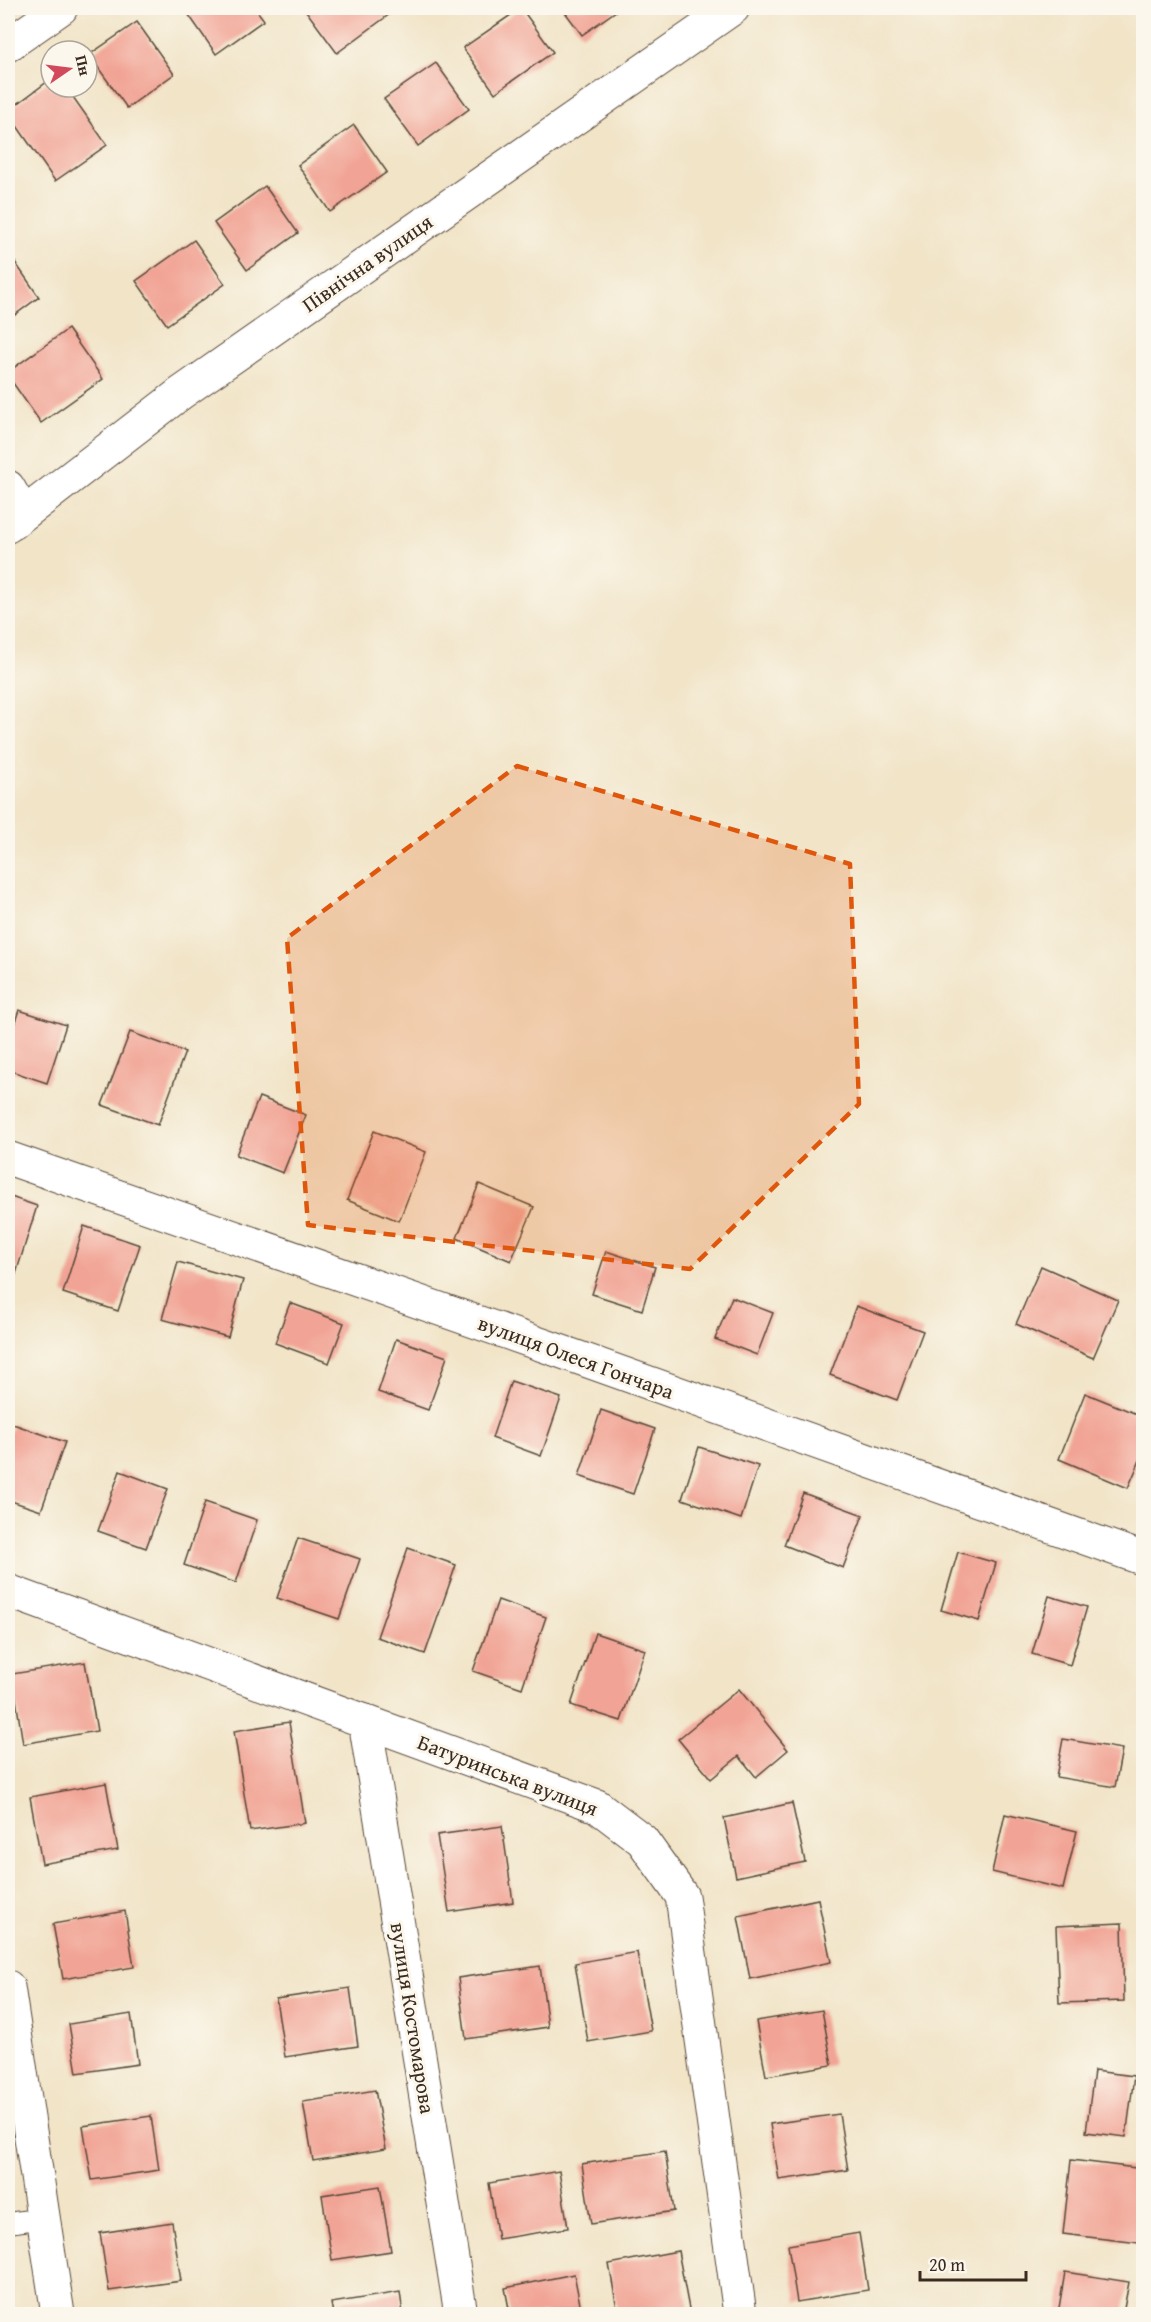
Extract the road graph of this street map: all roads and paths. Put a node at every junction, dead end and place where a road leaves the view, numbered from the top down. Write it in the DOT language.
graph roads {
  1 [pos="61,8"];
  2 [pos="733,8"];
  3 [pos="8,45"];
  4 [pos="13,509"];
  5 [pos="8,1158"];
  6 [pos="1143,1559"];
  7 [pos="8,1591"];
  8 [pos="365,1721"];
  9 [pos="8,1987"];
  10 [pos="44,2218"];
  11 [pos="8,2223"];
  12 [pos="58,2314"];
  13 [pos="461,2314"];
  14 [pos="740,2314"];
  1 -- 3 [label="street"];
  2 -- 4 [label="street, Північна вулиця"];
  5 -- 6 [label="street, вулиця Олеся Гончара"];
  7 -- 8 [label="street, Батуринська вулиця"];
  8 -- 13 [label="street, вулиця Костомарова"];
  8 -- 14 [label="street, Батуринська вулиця"];
  9 -- 10 [label="street"];
  10 -- 11 [label="lane"];
  10 -- 12 [label="street"];
}
